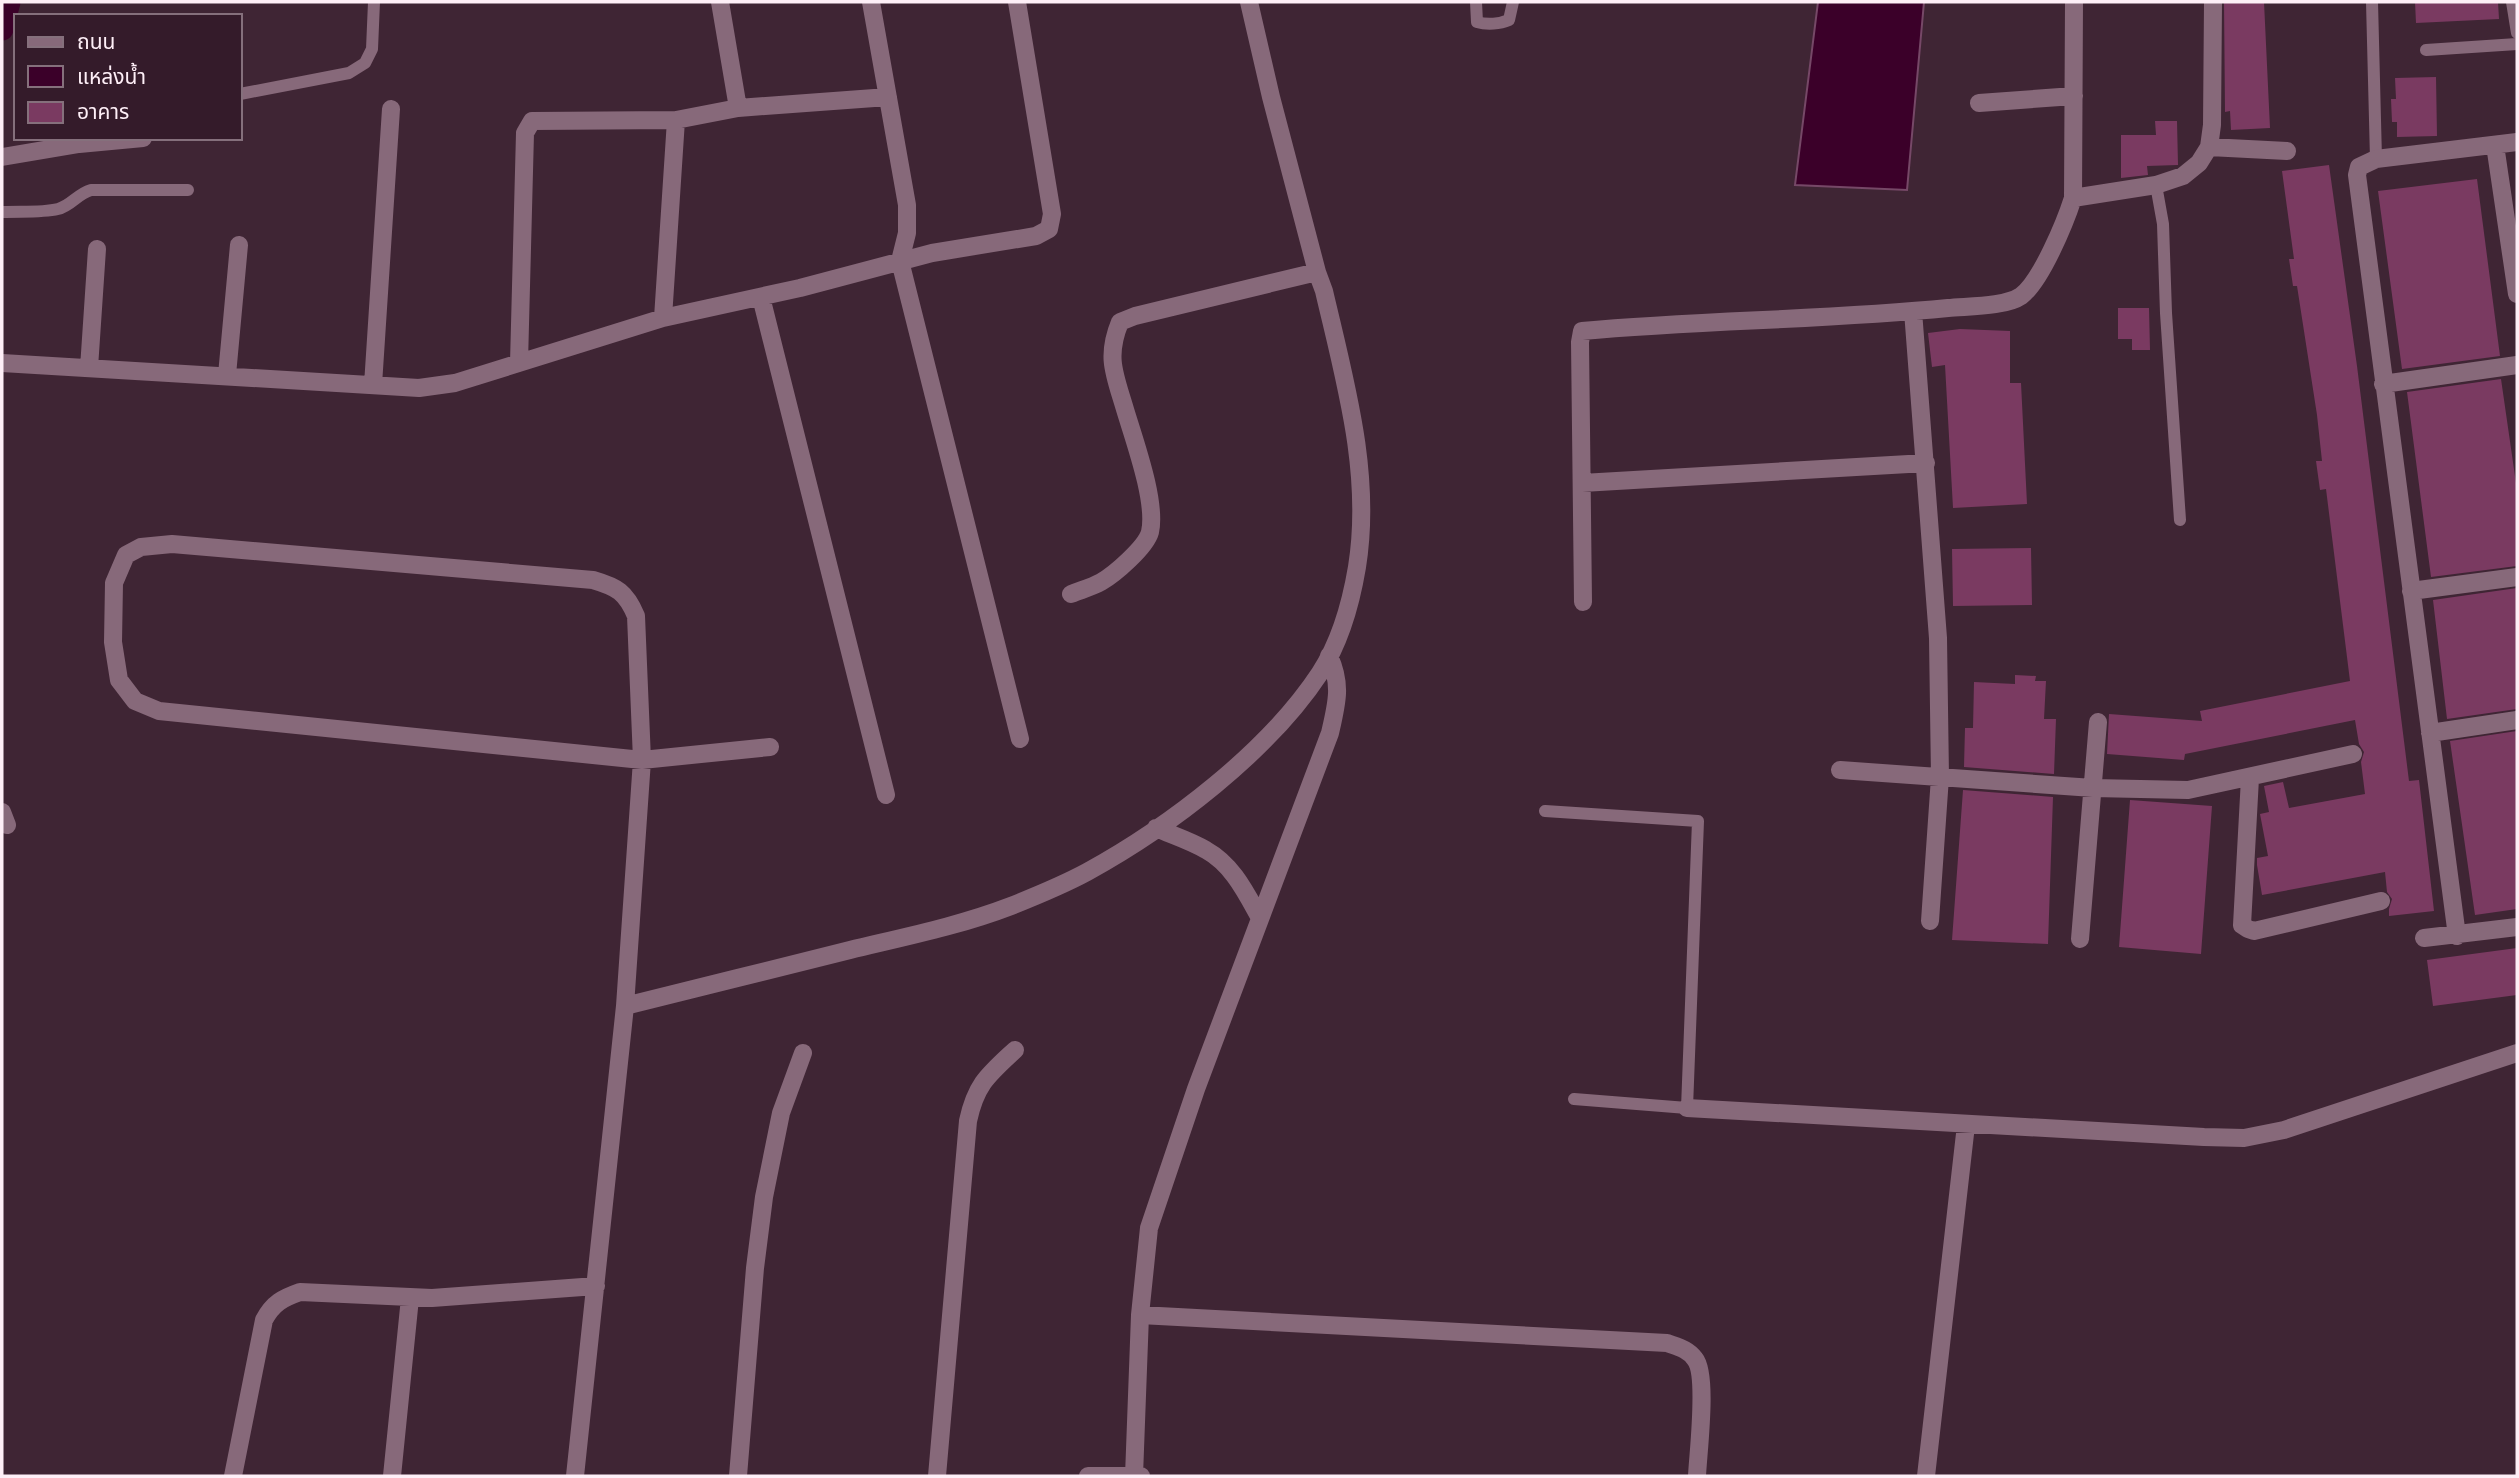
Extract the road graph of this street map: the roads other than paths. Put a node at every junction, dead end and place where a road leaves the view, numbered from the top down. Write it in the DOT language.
graph roads {
  1 [pos="374,2"];
  2 [pos="720,2"];
  3 [pos="871,2"];
  4 [pos="1017,2"];
  5 [pos="1249,2"];
  6 [pos="1476,2"];
  7 [pos="1513,2"];
  8 [pos="2074,2"];
  9 [pos="2213,2"];
  10 [pos="2372,2"];
  11 [pos="2511,2"];
  12 [pos="2517,33"];
  13 [pos="2517,44"];
  14 [pos="2426,50"];
  15 [pos="242,94"];
  16 [pos="2074,96"];
  17 [pos="888,97"];
  18 [pos="1979,103"];
  19 [pos="391,108"];
  20 [pos="738,108"];
  21 [pos="676,120"];
  22 [pos="122,140"];
  23 [pos="2517,142"];
  24 [pos="2495,145"];
  25 [pos="2209,147"];
  26 [pos="2287,151"];
  27 [pos="2,157"];
  28 [pos="2376,159"];
  29 [pos="2156,185"];
  30 [pos="188,190"];
  31 [pos="2073,198"];
  32 [pos="2,212"];
  33 [pos="239,245"];
  34 [pos="97,249"];
  35 [pos="900,261"];
  36 [pos="1317,272"];
  37 [pos="2517,294"];
  38 [pos="761,297"];
  39 [pos="1913,311"];
  40 [pos="663,318"];
  41 [pos="2,363"];
  42 [pos="519,363"];
  43 [pos="2517,365"];
  44 [pos="89,368"];
  45 [pos="227,376"];
  46 [pos="2383,384"];
  47 [pos="373,385"];
  48 [pos="1926,463"];
  49 [pos="1582,483"];
  50 [pos="2180,520"];
  51 [pos="2517,577"];
  52 [pos="2412,591"];
  53 [pos="1071,594"];
  54 [pos="1583,602"];
  55 [pos="1329,656"];
  56 [pos="2517,720"];
  57 [pos="2098,722"];
  58 [pos="2430,733"];
  59 [pos="1020,739"];
  60 [pos="770,747"];
  61 [pos="2353,754"];
  62 [pos="642,760"];
  63 [pos="1840,770"];
  64 [pos="1940,777"];
  65 [pos="2250,778"];
  66 [pos="2093,788"];
  67 [pos="886,794"];
  68 [pos="1545,811"];
  69 [pos="1156,828"];
  70 [pos="2381,901"];
  71 [pos="1260,918"];
  72 [pos="1930,922"];
  73 [pos="2517,927"];
  74 [pos="2457,936"];
  75 [pos="2424,938"];
  76 [pos="2080,939"];
  77 [pos="625,1006"];
  78 [pos="1015,1050"];
  79 [pos="803,1053"];
  80 [pos="2517,1053"];
  81 [pos="1574,1099"];
  82 [pos="1687,1108"];
  83 [pos="1966,1125"];
  84 [pos="596,1286"];
  85 [pos="410,1298"];
  86 [pos="1139,1315"];
  87 [pos="233,1476"];
  88 [pos="392,1476"];
  89 [pos="575,1476"];
  90 [pos="738,1476"];
  91 [pos="937,1476"];
  92 [pos="1088,1476"];
  93 [pos="1134,1476"];
  94 [pos="1141,1476"];
  95 [pos="1697,1476"];
  96 [pos="1926,1476"];
  1 -- 15 [label="lane"];
  2 -- 20 [label="street"];
  3 -- 17 [label="street"];
  4 -- 35 [label="street"];
  5 -- 36 [label="street"];
  6 -- 7 [label="lane"];
  8 -- 16 [label="street"];
  9 -- 25 [label="street"];
  10 -- 28 [label="lane"];
  11 -- 12 [label="lane"];
  13 -- 14 [label="lane"];
  16 -- 18 [label="street"];
  16 -- 31 [label="street"];
  17 -- 20 [label="street"];
  17 -- 35 [label="street"];
  19 -- 47 [label="street"];
  20 -- 21 [label="street"];
  21 -- 40 [label="street"];
  21 -- 42 [label="street"];
  22 -- 27 [label="street"];
  23 -- 24 [label="street"];
  24 -- 28 [label="street"];
  24 -- 37 [label="street"];
  25 -- 26 [label="street"];
  25 -- 29 [label="street"];
  28 -- 46 [label="street"];
  29 -- 31 [label="street"];
  29 -- 50 [label="lane"];
  30 -- 32 [label="lane"];
  31 -- 39 [label="street"];
  33 -- 45 [label="street"];
  34 -- 44 [label="street"];
  35 -- 38 [label="street"];
  35 -- 59 [label="street"];
  36 -- 53 [label="street"];
  36 -- 55 [label="street"];
  38 -- 40 [label="street"];
  38 -- 67 [label="street"];
  39 -- 48 [label="street"];
  39 -- 49 [label="street"];
  40 -- 42 [label="street"];
  41 -- 44 [label="street"];
  42 -- 47 [label="street"];
  43 -- 46 [label="street"];
  44 -- 45 [label="street"];
  45 -- 47 [label="street"];
  46 -- 52 [label="street"];
  48 -- 49 [label="street"];
  48 -- 64 [label="street"];
  49 -- 54 [label="street"];
  51 -- 52 [label="street"];
  52 -- 58 [label="street"];
  55 -- 69 [label="street"];
  55 -- 71 [label="street"];
  56 -- 58 [label="street"];
  57 -- 66 [label="street"];
  58 -- 74 [label="street"];
  60 -- 62 [label="street"];
  61 -- 65 [label="street"];
  62 -- 62 [label="street"];
  62 -- 77 [label="street"];
  63 -- 64 [label="street"];
  64 -- 66 [label="street"];
  64 -- 72 [label="street"];
  65 -- 66 [label="street"];
  65 -- 70 [label="street"];
  66 -- 76 [label="street"];
  68 -- 82 [label="lane"];
  69 -- 71 [label="street"];
  69 -- 77 [label="street"];
  71 -- 86 [label="street"];
  73 -- 74 [label="street"];
  74 -- 75 [label="street"];
  77 -- 84 [label="street"];
  78 -- 91 [label="street"];
  79 -- 90 [label="street"];
  80 -- 83 [label="street"];
  81 -- 82 [label="lane"];
  82 -- 83 [label="street"];
  83 -- 96 [label="street"];
  84 -- 85 [label="street"];
  84 -- 89 [label="street"];
  85 -- 87 [label="street"];
  85 -- 88 [label="street"];
  86 -- 93 [label="street"];
  86 -- 95 [label="street"];
  92 -- 93 [label="street"];
  93 -- 94 [label="street"];
}
